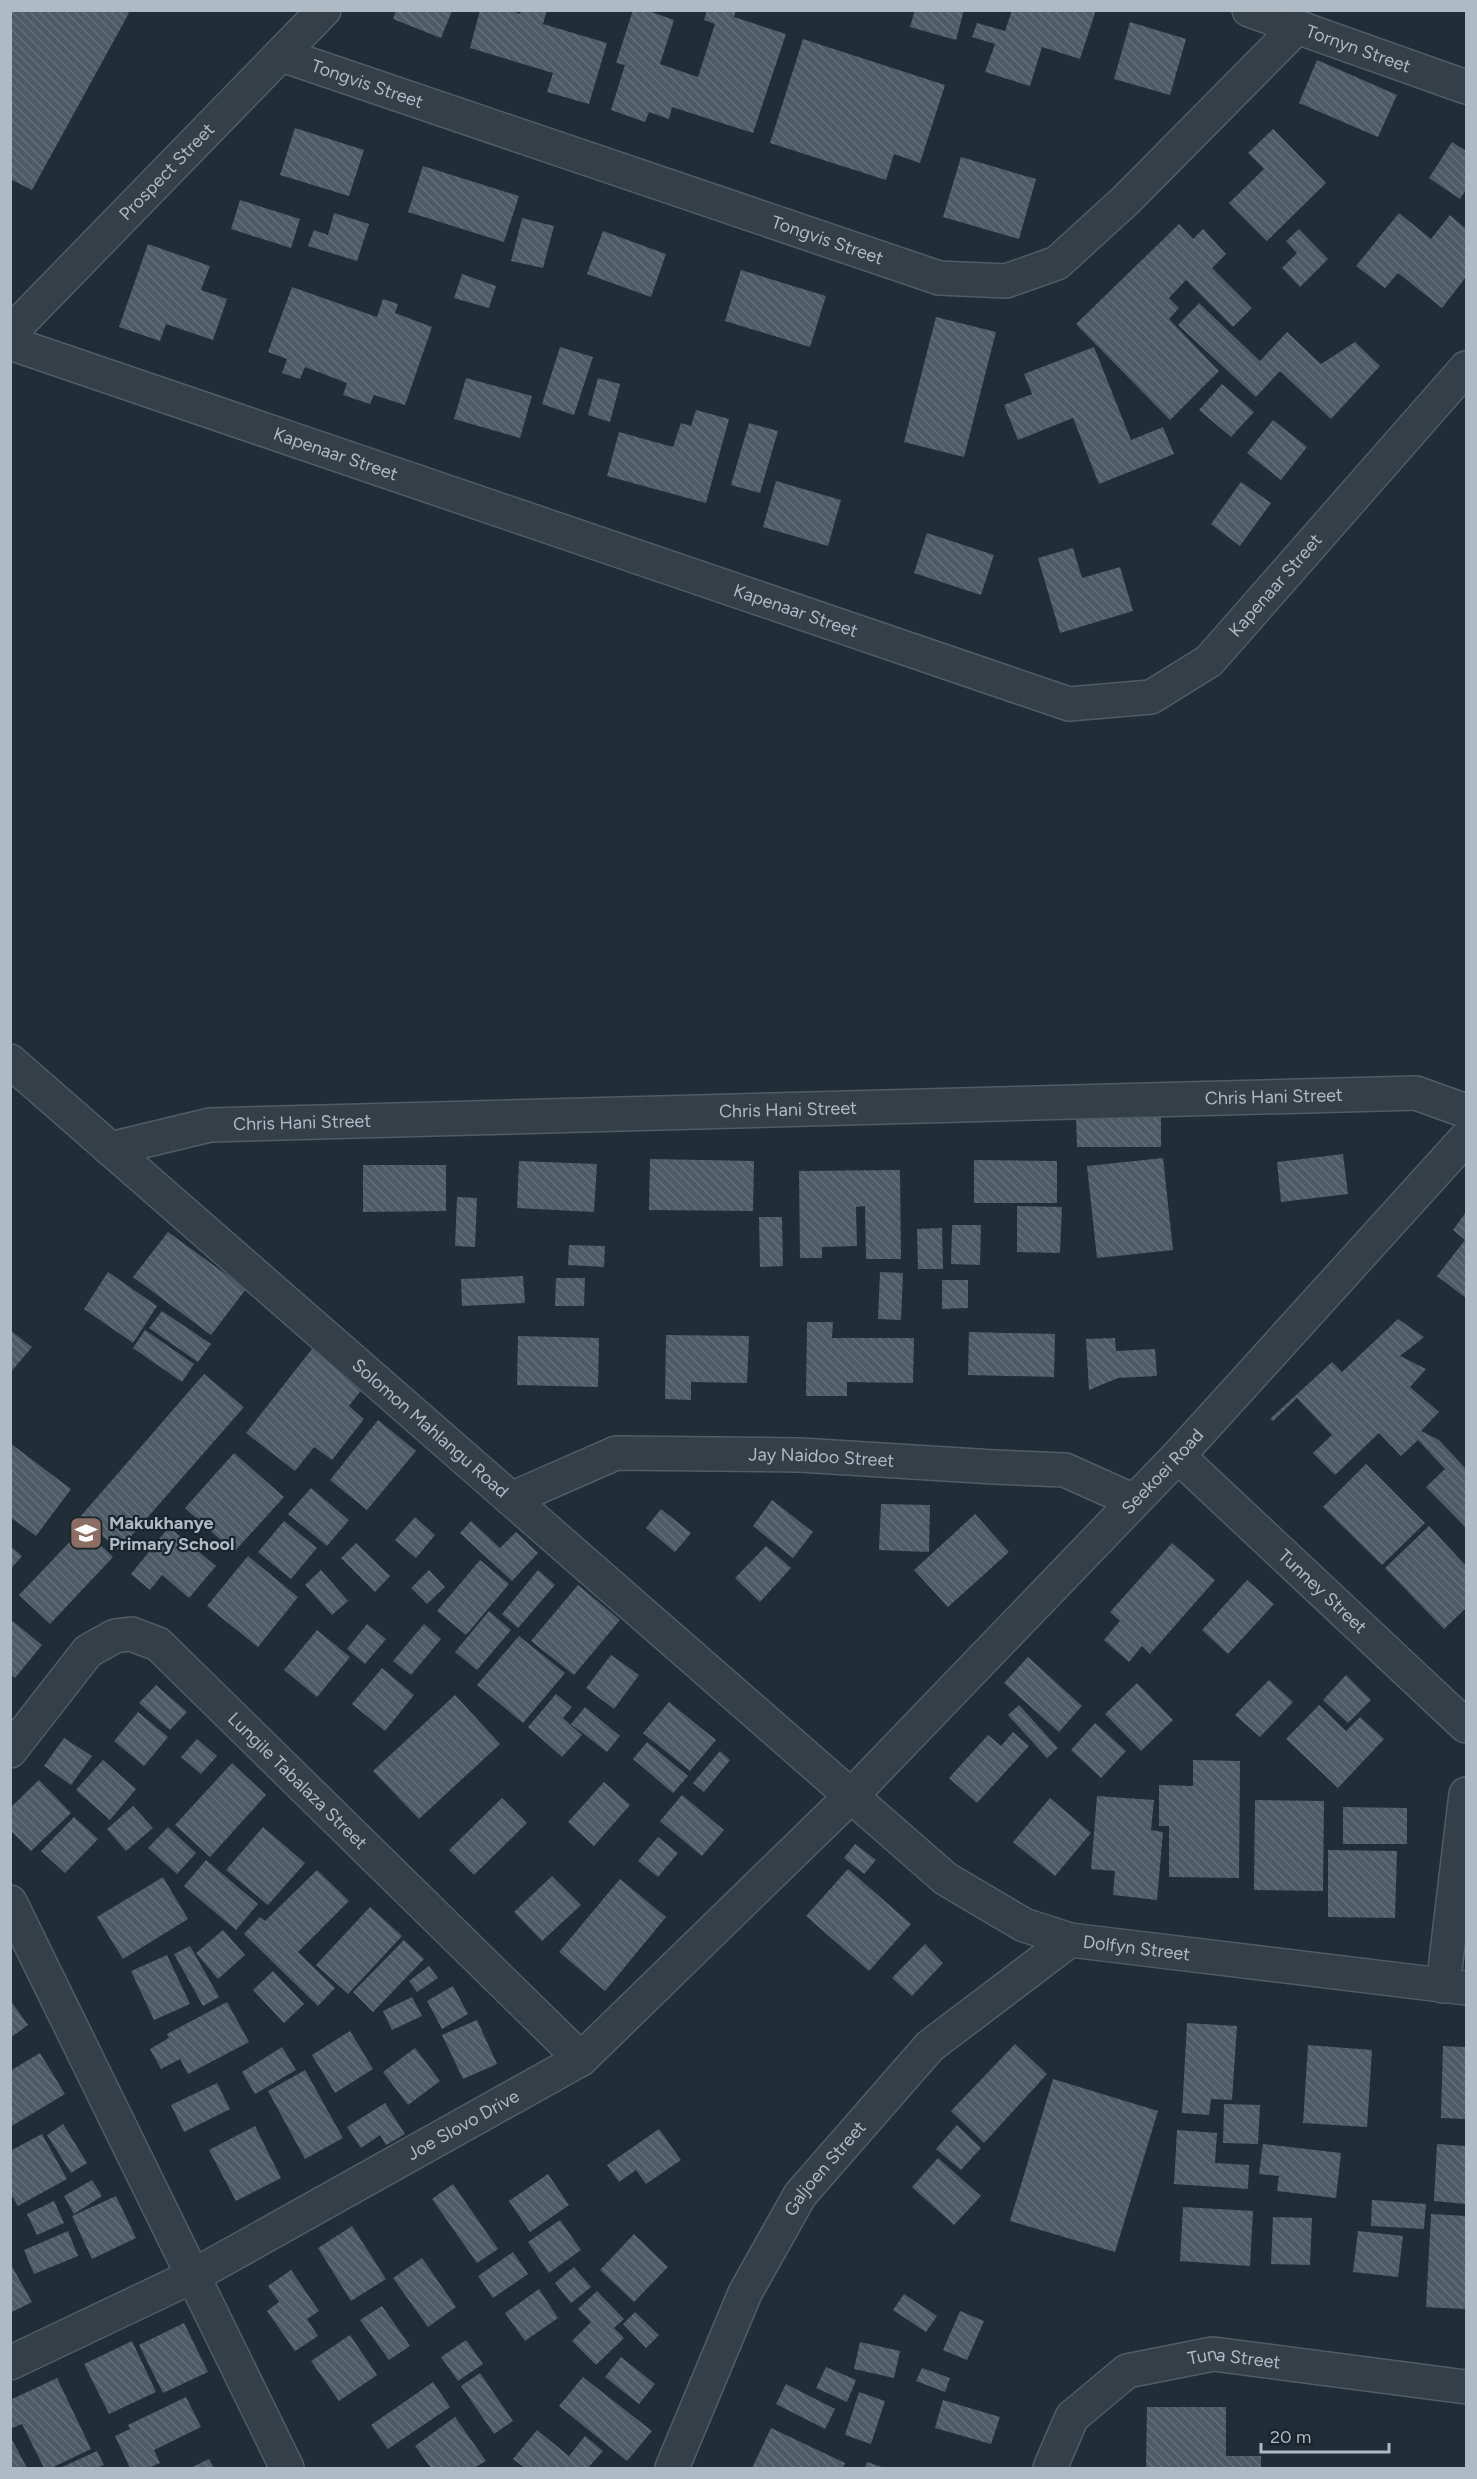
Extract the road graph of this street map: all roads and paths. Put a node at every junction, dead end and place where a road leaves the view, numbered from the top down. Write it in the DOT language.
graph roads {
  1 [pos="324,10"];
  2 [pos="1249,10"];
  3 [pos="1297,27"];
  4 [pos="282,55"];
  5 [pos="1467,87"];
  6 [pos="10,333"];
  7 [pos="10,344"];
  8 [pos="1467,368"];
  9 [pos="10,1061"];
  10 [pos="1467,1111"];
  11 [pos="1467,1138"];
  12 [pos="110,1149"];
  13 [pos="1178,1456"];
  14 [pos="511,1499"];
  15 [pos="1134,1501"];
  16 [pos="1467,1726"];
  17 [pos="10,1751"];
  18 [pos="1467,1794"];
  19 [pos="851,1796"];
  20 [pos="10,1902"];
  21 [pos="1070,1940"];
  22 [pos="1455,1987"];
  23 [pos="581,2059"];
  24 [pos="193,2276"];
  25 [pos="10,2363"];
  26 [pos="1467,2387"];
  27 [pos="287,2469"];
  28 [pos="672,2469"];
  29 [pos="1050,2469"];
  1 -- 4 [label="street, Prospect Street"];
  2 -- 3 [label="street, Tornyn Street"];
  3 -- 4 [label="street, Tongvis Street"];
  3 -- 5 [label="street, Tornyn Street"];
  4 -- 6 [label="street, Prospect Street"];
  7 -- 8 [label="street, Kapenaar Street"];
  9 -- 12 [label="street, Solomon Mahlangu Road"];
  10 -- 12 [label="street, Chris Hani Street"];
  11 -- 13 [label="street, Seekoei Road"];
  12 -- 14 [label="street, Solomon Mahlangu Road"];
  13 -- 15 [label="street, Seekoei Road"];
  13 -- 16 [label="street, Tunney Street"];
  14 -- 15 [label="street, Jay Naidoo Street"];
  14 -- 19 [label="street, Solomon Mahlangu Road"];
  15 -- 19 [label="street, Seekoei Road"];
  17 -- 23 [label="street, Lungile Tabalaza Street"];
  18 -- 22 [label="street"];
  19 -- 21 [label="street, Dolfyn Street"];
  19 -- 23 [label="street, Joe Slovo Drive"];
  20 -- 24 [label="street"];
  21 -- 22 [label="street, Dolfyn Street"];
  21 -- 28 [label="street, Galjoen Street"];
  23 -- 24 [label="street, Joe Slovo Drive"];
  24 -- 25 [label="street, Joe Slovo Drive"];
  24 -- 27 [label="street"];
  26 -- 29 [label="street, Tuna Street"];
}
